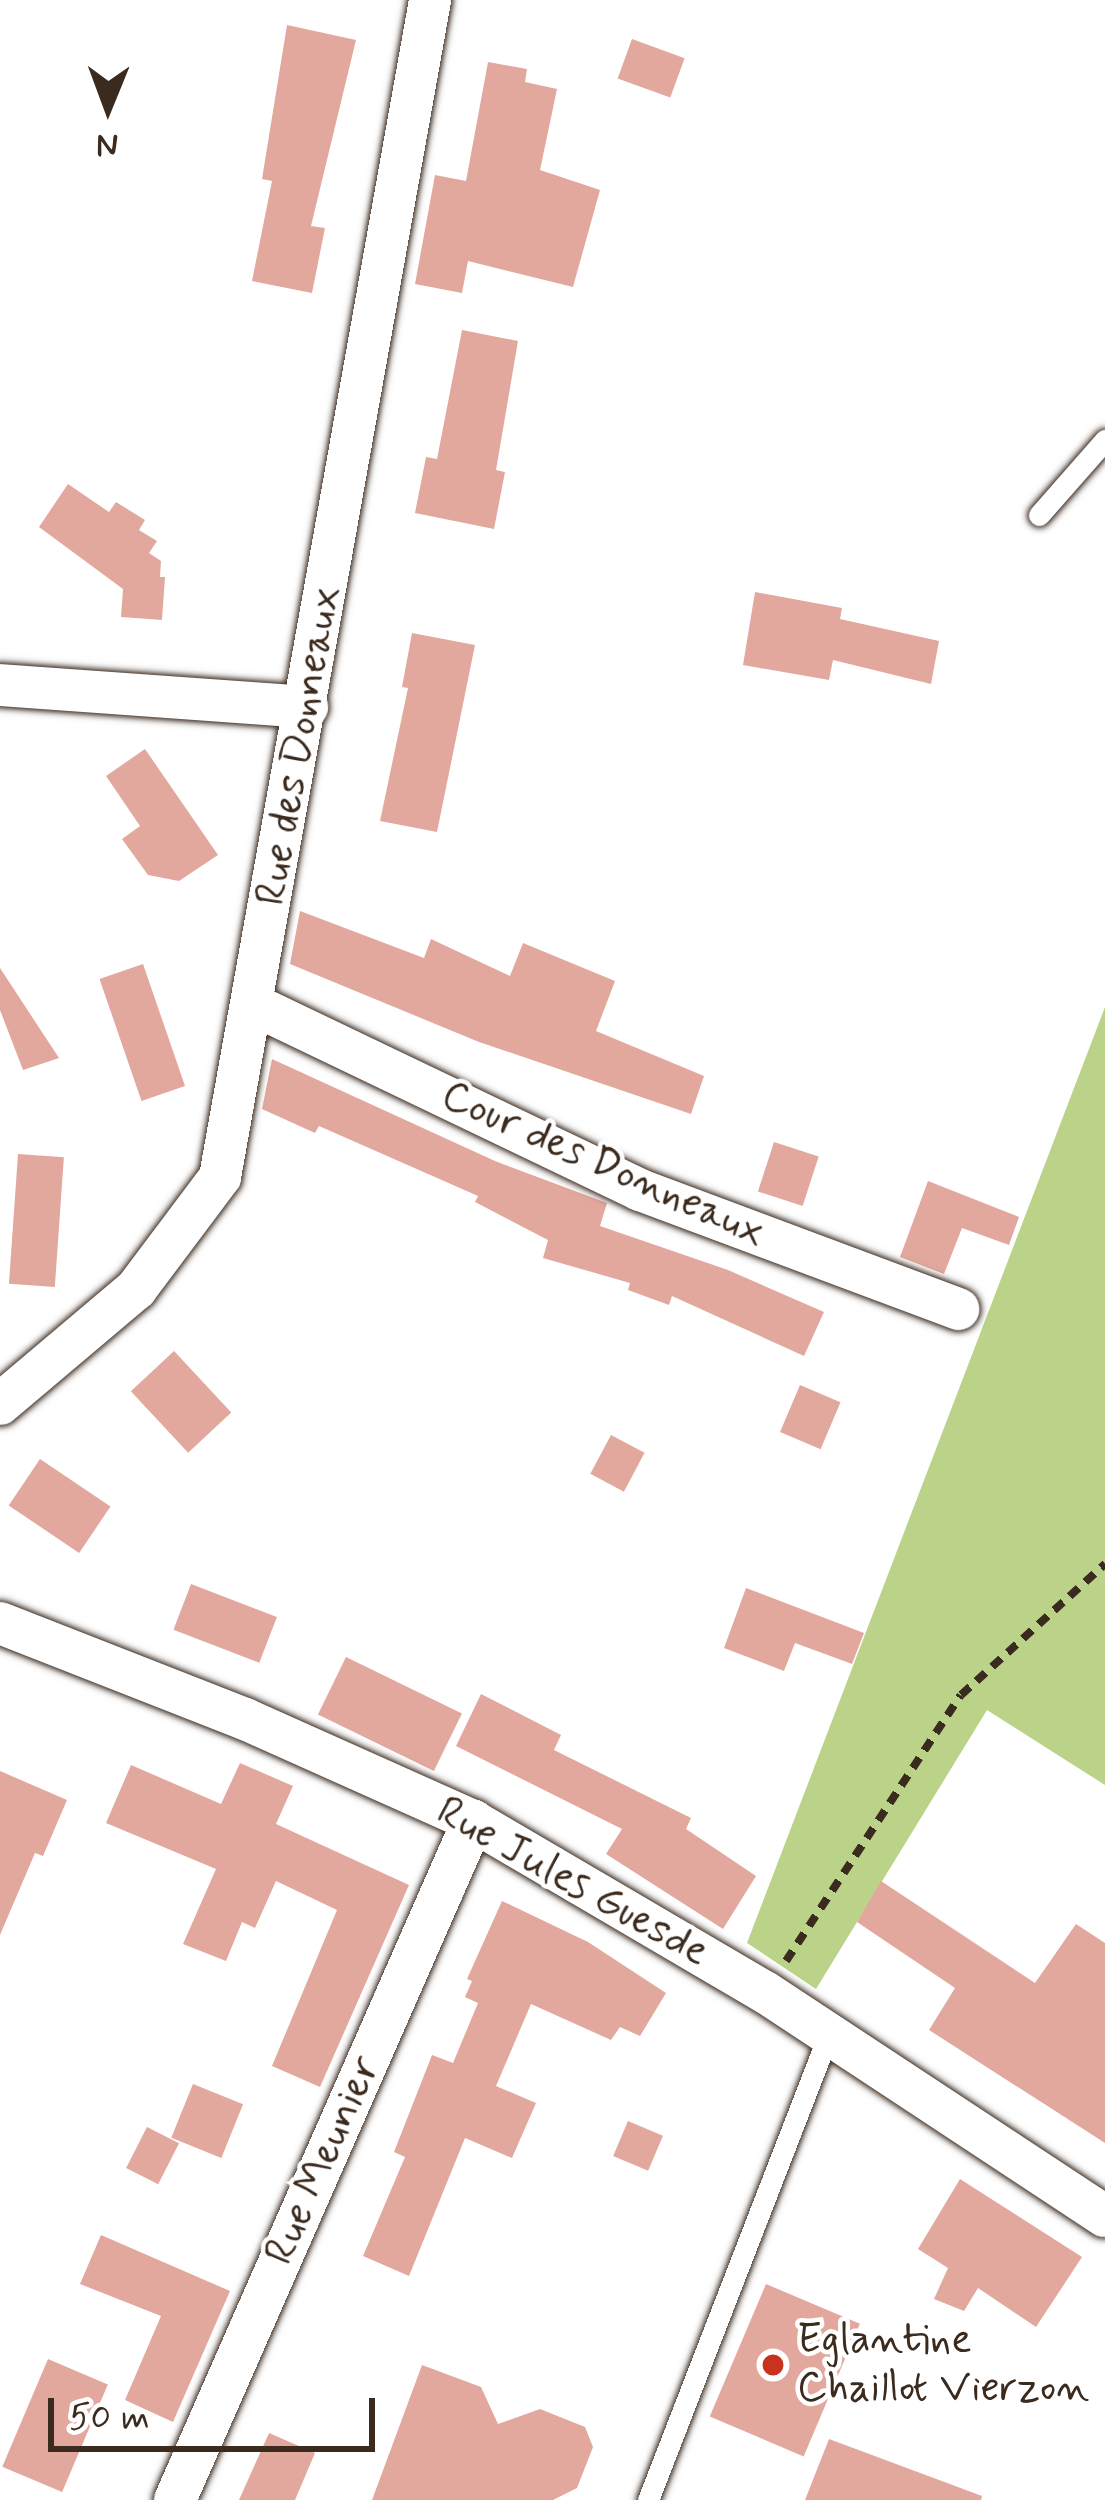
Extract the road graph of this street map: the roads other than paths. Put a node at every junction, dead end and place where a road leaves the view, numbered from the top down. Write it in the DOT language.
graph roads {
  1 [pos="430,0"];
  2 [pos="1105,440"];
  3 [pos="1039,515"];
  4 [pos="0,685"];
  5 [pos="307,707"];
  6 [pos="254,1005"];
  7 [pos="958,1310"];
  8 [pos="0,1404"];
  9 [pos="0,1623"];
  10 [pos="473,1821"];
  11 [pos="829,2036"];
  12 [pos="1105,2216"];
  13 [pos="175,2500"];
  14 [pos="648,2500"];
  1 -- 5 [label="street, Rue des Donneaux"];
  2 -- 3 [label="lane"];
  4 -- 5 [label="street"];
  5 -- 6 [label="street, Rue des Donneaux"];
  6 -- 7 [label="street, Cour des Donneaux"];
  6 -- 8 [label="street, Rue des Donneaux"];
  9 -- 10 [label="street, Rue Jules Guesde"];
  10 -- 11 [label="street, Rue Jules Guesde"];
  10 -- 13 [label="street, Rue Meunier"];
  11 -- 12 [label="street, Rue Jules Guesde"];
  11 -- 14 [label="lane"];
}
